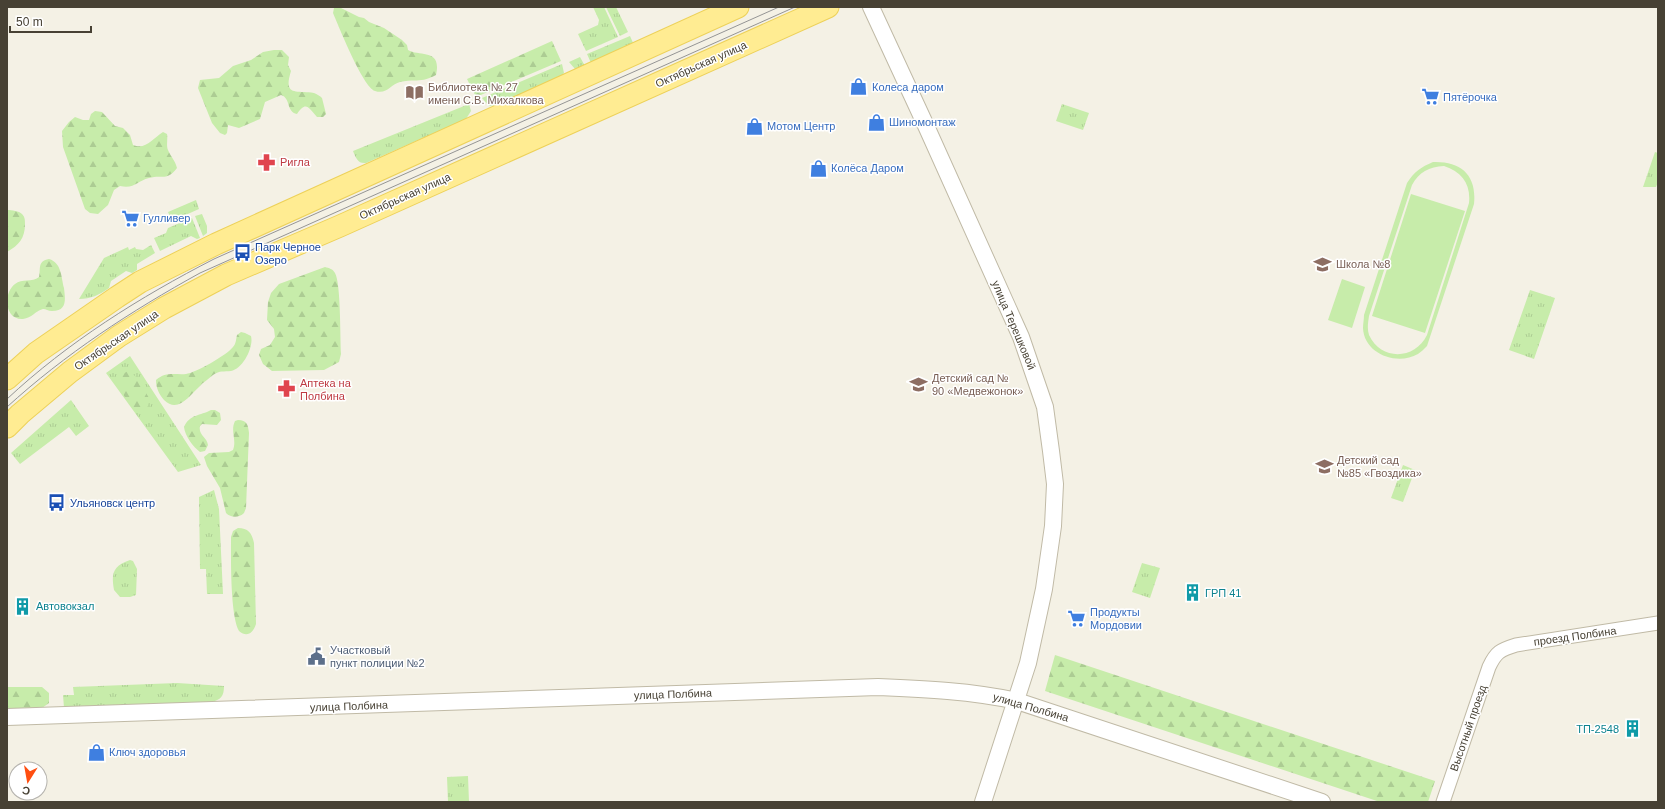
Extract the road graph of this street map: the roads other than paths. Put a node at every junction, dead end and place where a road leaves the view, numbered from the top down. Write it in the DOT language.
graph roads {
  1 [pos="738,7"];
  2 [pos="828,7"];
  3 [pos="871,7"];
  4 [pos="7,378"];
  5 [pos="7,427"];
  6 [pos="1658,624"];
  7 [pos="1495,655"];
  8 [pos="1017,701"];
  9 [pos="7,717"];
  10 [pos="983,802"];
  11 [pos="1322,802"];
  12 [pos="1443,802"];
  1 -- 4 [label="main road"];
  2 -- 5 [label="main road, Октябрьская улица"];
  3 -- 8 [label="street, улица Терешковой"];
  6 -- 7 [label="street, проезд Полбина"];
  7 -- 12 [label="street, Высотный проезд"];
  8 -- 9 [label="street, улица Полбина"];
  8 -- 10 [label="street, улица Терешковой"];
  8 -- 11 [label="street, улица Полбина"];
}
